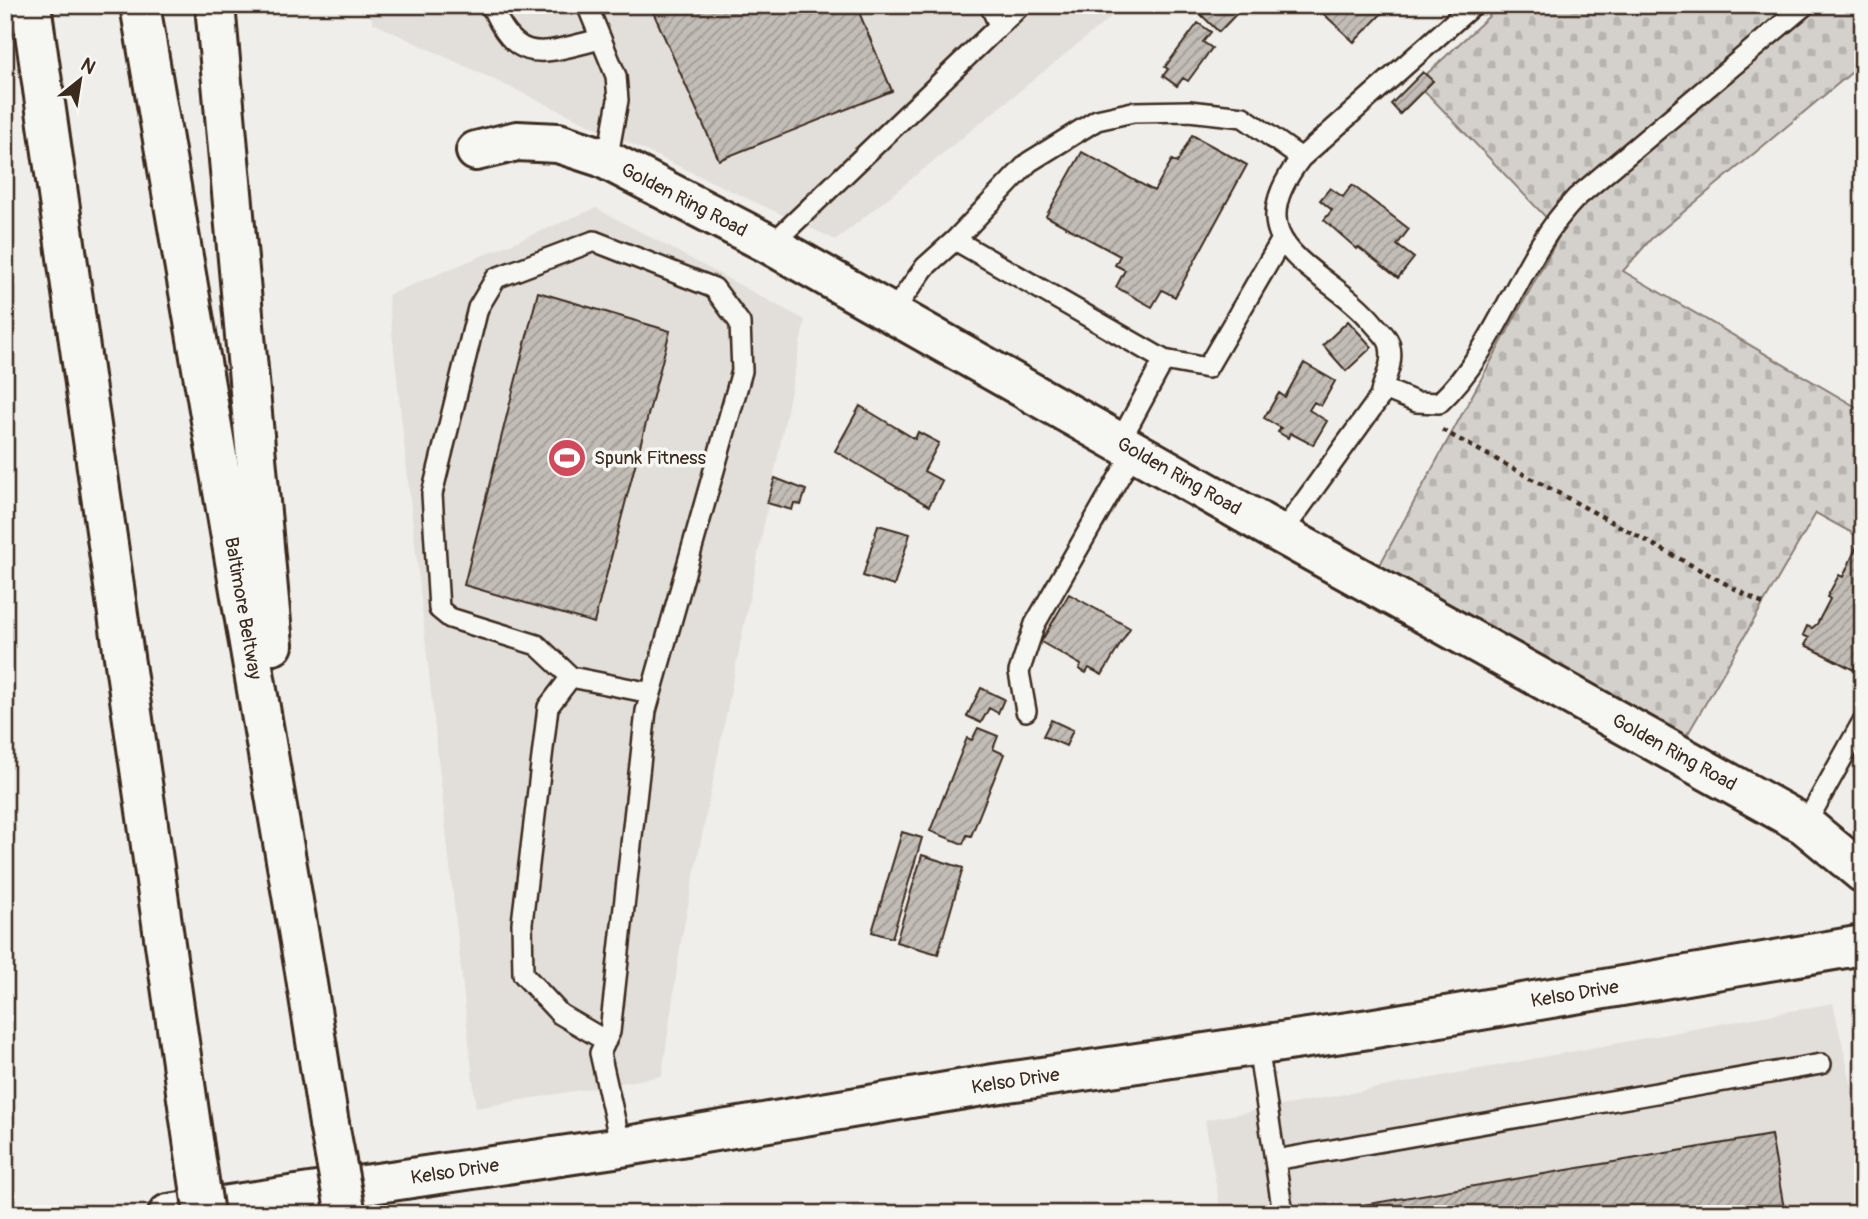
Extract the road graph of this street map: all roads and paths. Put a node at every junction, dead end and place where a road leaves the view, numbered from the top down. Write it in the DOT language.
graph roads {
  1 [pos="31,5"];
  2 [pos="140,5"];
  3 [pos="215,5"];
  4 [pos="491,5"];
  5 [pos="587,5"];
  6 [pos="990,5"];
  7 [pos="1021,5"];
  8 [pos="1473,5"];
  9 [pos="1805,5"];
  10 [pos="999,25"];
  11 [pos="601,39"];
  12 [pos="476,151"];
  13 [pos="1301,158"];
  14 [pos="607,161"];
  15 [pos="955,240"];
  16 [pos="1281,240"];
  17 [pos="771,244"];
  18 [pos="891,314"];
  19 [pos="1164,360"];
  20 [pos="1382,388"];
  21 [pos="1440,429"];
  22 [pos="1127,447"];
  23 [pos="1281,534"];
  24 [pos="1763,604"];
  25 [pos="571,677"];
  26 [pos="651,693"];
  27 [pos="1026,711"];
  28 [pos="1863,721"];
  29 [pos="1805,825"];
  30 [pos="1863,873"];
  31 [pos="1863,945"];
  32 [pos="305,971"];
  33 [pos="606,1041"];
  34 [pos="1258,1045"];
  35 [pos="1821,1064"];
  36 [pos="621,1147"];
  37 [pos="1275,1160"];
  38 [pos="169,1214"];
  39 [pos="204,1214"];
  40 [pos="346,1214"];
  41 [pos="1283,1214"];
  1 -- 39 [label="main road, bridge"];
  2 -- 32 [label="main road, Baltimore Beltway"];
  3 -- 32 [label="main road"];
  4 -- 11 [label="lane"];
  5 -- 11 [label="lane"];
  6 -- 10 [label="lane"];
  7 -- 10 [label="lane"];
  8 -- 13 [label="lane"];
  9 -- 20 [label="lane"];
  10 -- 17 [label="lane"];
  11 -- 14 [label="lane"];
  12 -- 14 [label="main road, Golden Ring Road"];
  13 -- 15 [label="lane"];
  13 -- 16 [label="lane"];
  14 -- 17 [label="main road, Golden Ring Road"];
  15 -- 18 [label="lane"];
  15 -- 19 [label="lane"];
  16 -- 19 [label="lane"];
  16 -- 20 [label="lane"];
  17 -- 18 [label="main road, Golden Ring Road"];
  18 -- 22 [label="main road, Golden Ring Road"];
  19 -- 22 [label="lane"];
  20 -- 23 [label="lane"];
  21 -- 24 [label="path"];
  22 -- 23 [label="main road, Golden Ring Road"];
  22 -- 27 [label="lane"];
  23 -- 29 [label="main road, Golden Ring Road"];
  25 -- 26 [label="lane"];
  25 -- 26 [label="lane"];
  25 -- 33 [label="lane"];
  26 -- 33 [label="lane"];
  28 -- 29 [label="lane"];
  29 -- 30 [label="main road, Golden Ring Road"];
  31 -- 34 [label="main road, Kelso Drive"];
  32 -- 40 [label="main road, Baltimore Beltway, bridge"];
  33 -- 36 [label="lane"];
  34 -- 36 [label="main road, Kelso Drive"];
  34 -- 37 [label="lane"];
  35 -- 37 [label="lane"];
  36 -- 38 [label="main road, Kelso Drive"];
  37 -- 41 [label="lane"];
}
